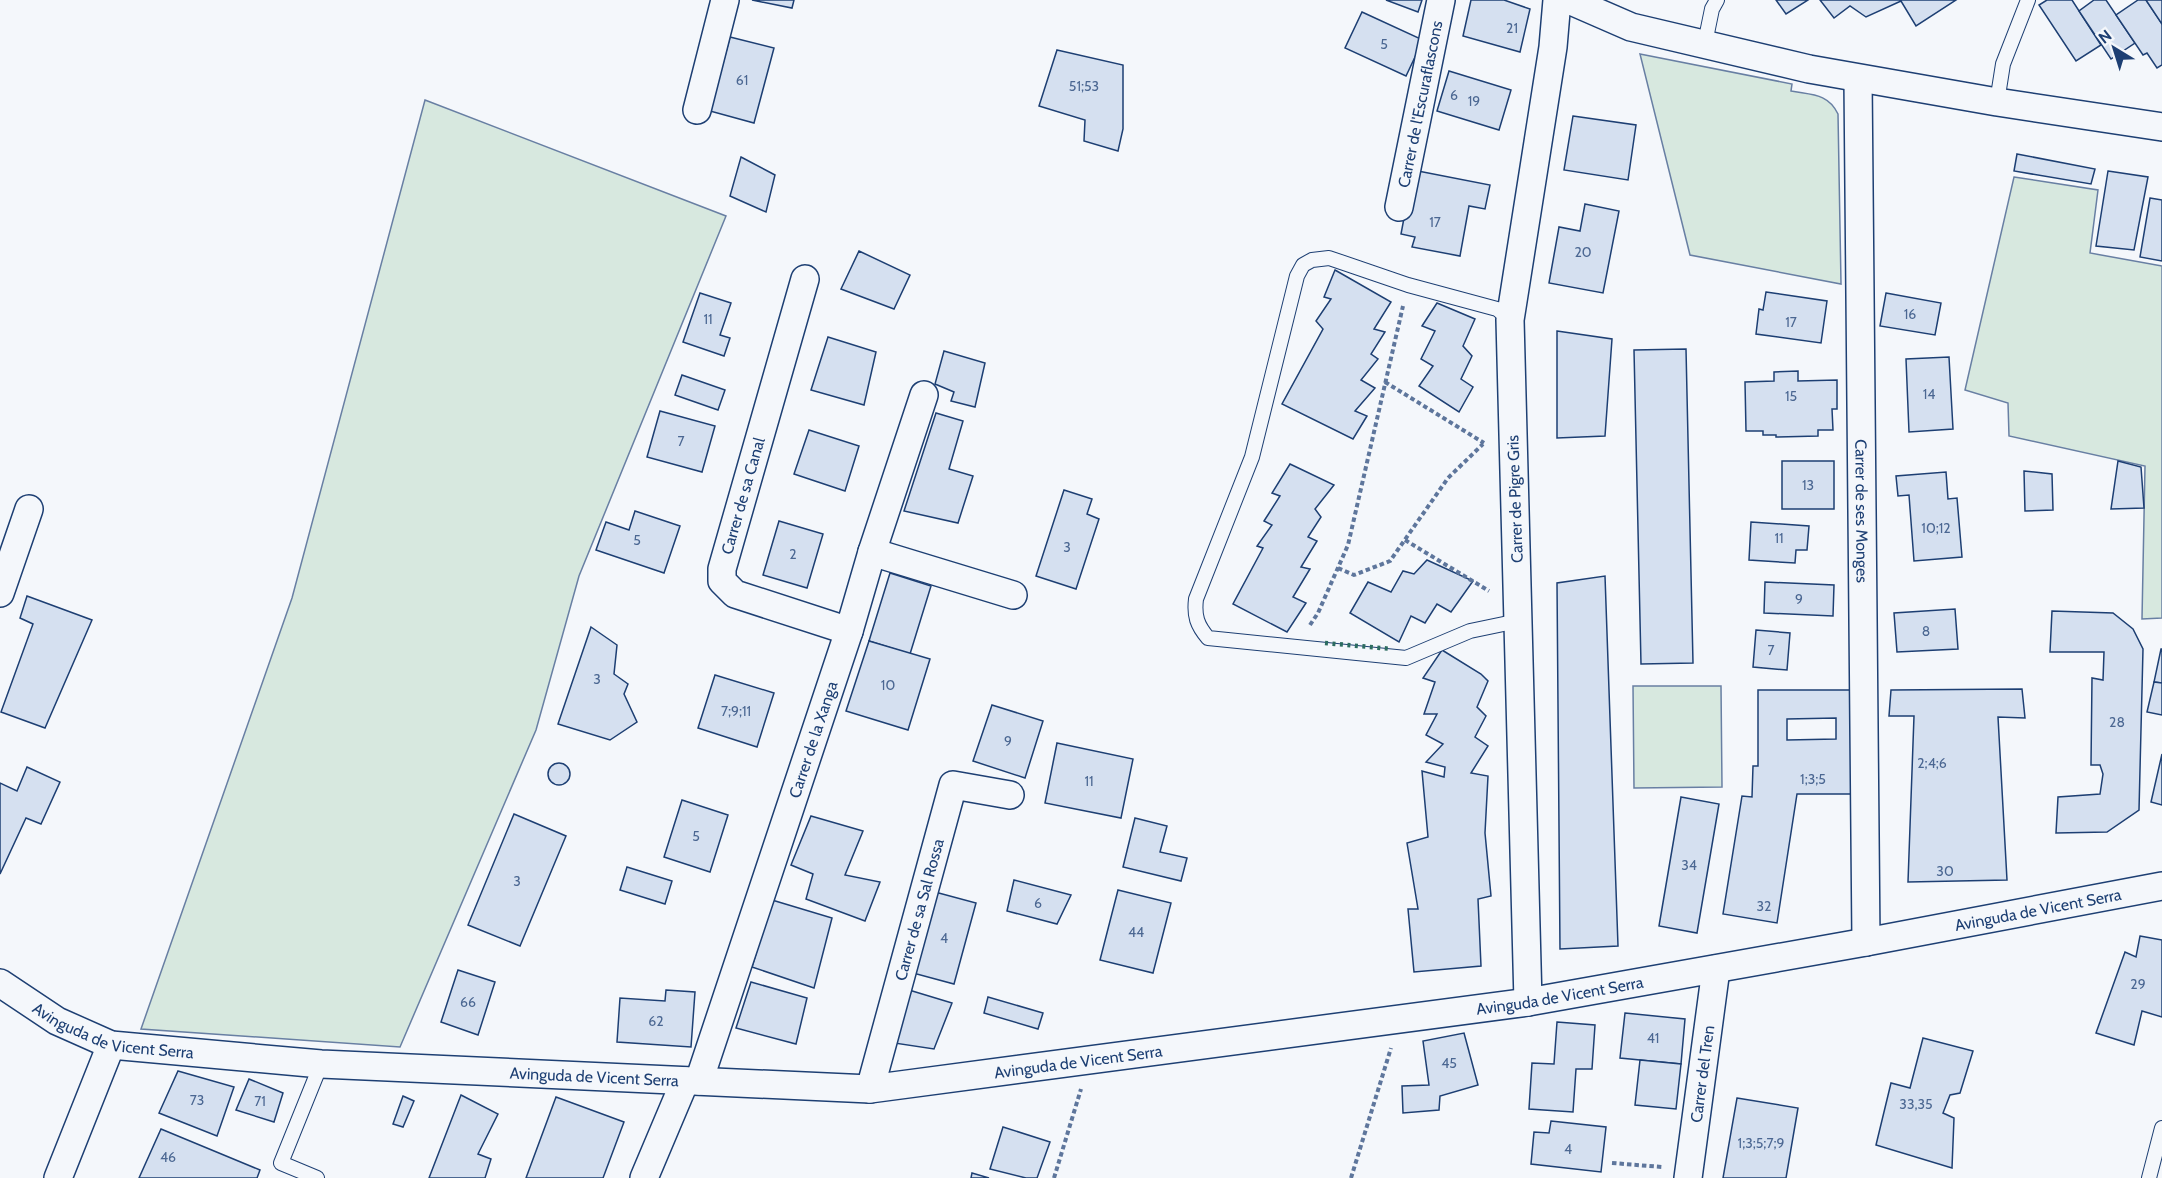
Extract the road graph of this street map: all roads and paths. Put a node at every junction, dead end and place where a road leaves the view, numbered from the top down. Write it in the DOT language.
graph roads {
  1 [pos="725,0"];
  2 [pos="1441,0"];
  3 [pos="1557,0"];
  4 [pos="1569,0"];
  5 [pos="1717,0"];
  6 [pos="2028,0"];
  7 [pos="1705,44"];
  8 [pos="1858,79"];
  9 [pos="1997,102"];
  10 [pos="697,110"];
  11 [pos="2162,127"];
  12 [pos="1399,207"];
  13 [pos="805,279"];
  14 [pos="1408,285"];
  15 [pos="1510,320"];
  16 [pos="1385,382"];
  17 [pos="924,396"];
  18 [pos="1484,443"];
  19 [pos="1513,447"];
  20 [pos="29,509"];
  21 [pos="1405,540"];
  22 [pos="872,552"];
  23 [pos="1338,568"];
  24 [pos="1517,592"];
  25 [pos="0,593"];
  26 [pos="1013,595"];
  27 [pos="1518,621"];
  28 [pos="1308,629"];
  29 [pos="849,631"];
  30 [pos="1010,795"];
  31 [pos="2162,886"];
  32 [pos="1866,942"];
  33 [pos="1716,969"];
  34 [pos="0,983"];
  35 [pos="1528,1002"];
  36 [pos="1400,1019"];
  37 [pos="111,1045"];
  38 [pos="1090,1060"];
  39 [pos="321,1064"];
  40 [pos="692,1081"];
  41 [pos="870,1089"];
  42 [pos="2162,1128"];
  43 [pos="1612,1163"];
  44 [pos="1689,1174"];
  45 [pos="58,1178"];
  46 [pos="316,1178"];
  47 [pos="644,1178"];
  48 [pos="1054,1178"];
  49 [pos="1351,1178"];
  50 [pos="2148,1178"];
  1 -- 10 [label="street"];
  2 -- 12 [label="street, Carrer de l'Escuraflascons"];
  3 -- 15 [label="street, Carrer de Pigre Gris"];
  4 -- 7 [label="street"];
  5 -- 7 [label="lane"];
  6 -- 9 [label="lane"];
  7 -- 8 [label="street"];
  8 -- 9 [label="street"];
  8 -- 32 [label="street, Carrer de ses Monges"];
  9 -- 11 [label="street"];
  13 -- 29 [label="street, Carrer de sa Canal"];
  14 -- 15 [label="lane"];
  14 -- 16 [label="path"];
  14 -- 27 [label="lane"];
  15 -- 19 [label="street, Carrer de Pigre Gris"];
  16 -- 18 [label="path"];
  16 -- 23 [label="path"];
  17 -- 22 [label="street, Carrer de la Xanga"];
  18 -- 19 [label="path"];
  18 -- 21 [label="path"];
  19 -- 24 [label="street, Carrer de Pigre Gris"];
  20 -- 25 [label="street"];
  21 -- 23 [label="path"];
  21 -- 24 [label="path"];
  22 -- 26 [label="street"];
  22 -- 29 [label="street, Carrer de la Xanga"];
  23 -- 28 [label="path"];
  24 -- 27 [label="street, Carrer de Pigre Gris"];
  27 -- 35 [label="street, Carrer de Pigre Gris"];
  29 -- 40 [label="street, Carrer de la Xanga"];
  30 -- 41 [label="street, Carrer de sa Sal Rossa"];
  31 -- 32 [label="street, Avinguda de Vicent Serra"];
  32 -- 33 [label="street, Avinguda de Vicent Serra"];
  33 -- 35 [label="street, Avinguda de Vicent Serra"];
  33 -- 44 [label="street, Carrer del Tren"];
  34 -- 37 [label="street, Avinguda de Vicent Serra"];
  35 -- 36 [label="street, Avinguda de Vicent Serra"];
  36 -- 38 [label="street, Avinguda de Vicent Serra"];
  36 -- 49 [label="path"];
  37 -- 39 [label="street, Avinguda de Vicent Serra"];
  37 -- 45 [label="street"];
  38 -- 41 [label="street, Avinguda de Vicent Serra"];
  38 -- 48 [label="path"];
  39 -- 40 [label="street, Avinguda de Vicent Serra"];
  39 -- 46 [label="lane"];
  40 -- 41 [label="street, Avinguda de Vicent Serra"];
  40 -- 47 [label="street, Carrer de la Xanga"];
  42 -- 50 [label="lane"];
  43 -- 44 [label="path"];
}
